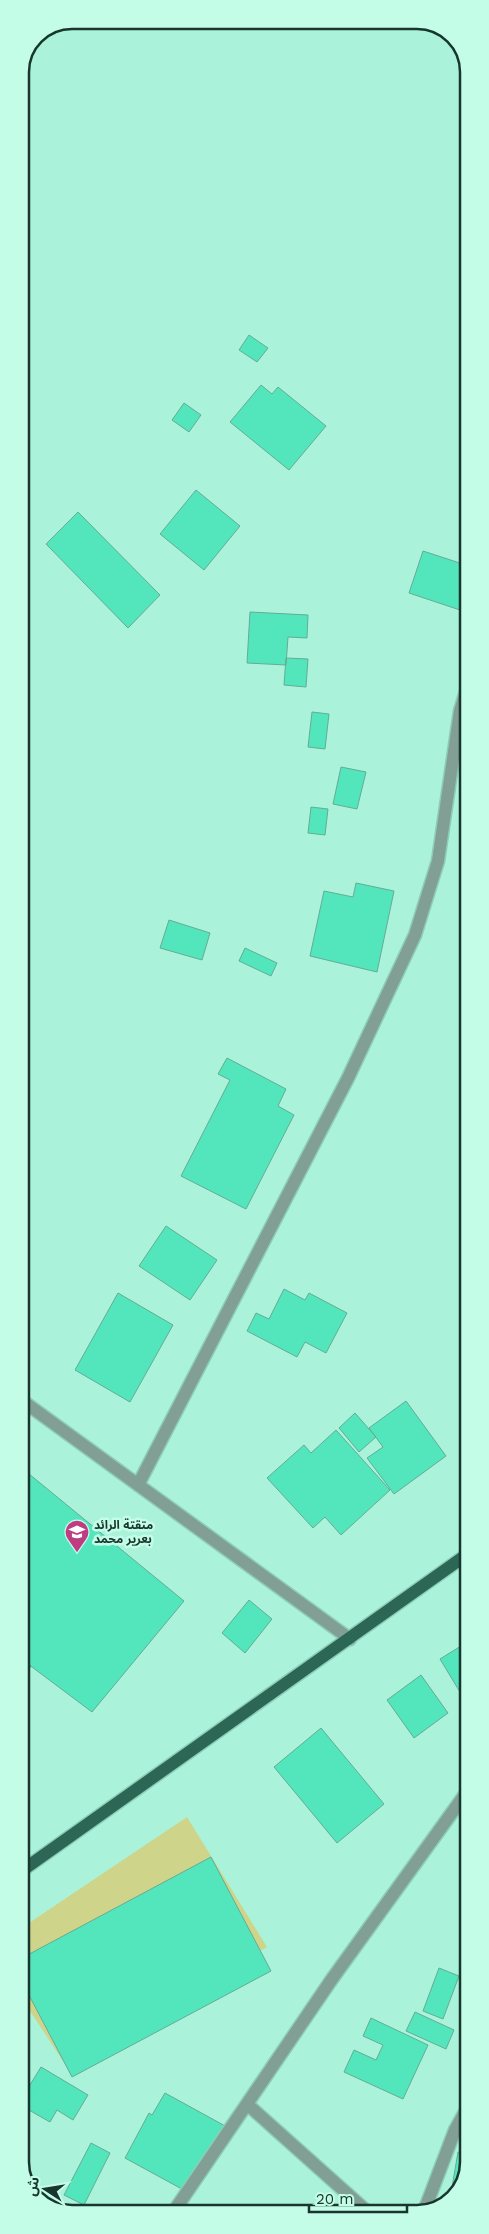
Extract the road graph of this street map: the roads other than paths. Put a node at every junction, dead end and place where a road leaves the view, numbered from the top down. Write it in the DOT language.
graph roads {
  1 [pos="460,711"];
  2 [pos="29,1405"];
  3 [pos="138,1484"];
  4 [pos="460,1560"];
  5 [pos="350,1639"];
  6 [pos="460,1801"];
  7 [pos="29,1866"];
  8 [pos="247,2104"];
  9 [pos="460,2121"];
  10 [pos="455,2130"];
  11 [pos="460,2131"];
  12 [pos="427,2204"];
  13 [pos="178,2205"];
  14 [pos="360,2205"];
  1 -- 3 [label="street"];
  2 -- 3 [label="street"];
  3 -- 5 [label="street"];
  4 -- 5 [label="main road"];
  5 -- 7 [label="main road"];
  6 -- 8 [label="street"];
  8 -- 13 [label="street"];
  8 -- 14 [label="street"];
  9 -- 10 [label="street"];
  10 -- 11 [label="street"];
  10 -- 12 [label="street"];
}
